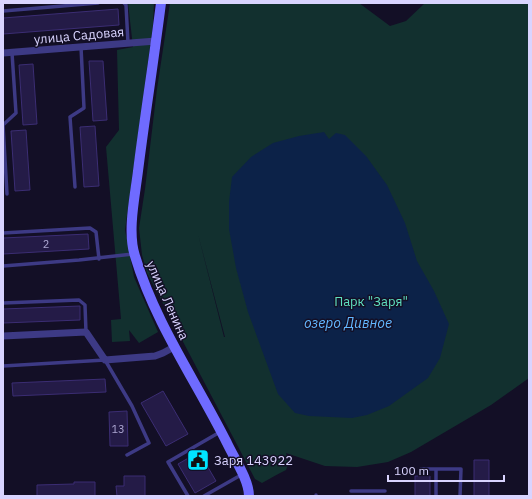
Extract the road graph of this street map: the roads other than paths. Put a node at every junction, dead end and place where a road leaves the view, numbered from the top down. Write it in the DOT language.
graph roads {
  1 [pos="98,3"];
  2 [pos="124,3"];
  3 [pos="161,3"];
  4 [pos="3,11"];
  5 [pos="156,41"];
  6 [pos="128,43"];
  7 [pos="81,47"];
  8 [pos="12,52"];
  9 [pos="3,53"];
  10 [pos="75,187"];
  11 [pos="8,194"];
  12 [pos="3,234"];
  13 [pos="134,254"];
  14 [pos="99,259"];
  15 [pos="3,266"];
  16 [pos="3,303"];
  17 [pos="86,332"];
  18 [pos="3,336"];
  19 [pos="174,347"];
  20 [pos="105,360"];
  21 [pos="3,366"];
  22 [pos="220,431"];
  23 [pos="127,454"];
  24 [pos="421,469"];
  25 [pos="436,469"];
  26 [pos="242,474"];
  27 [pos="351,491"];
  28 [pos="371,491"];
  29 [pos="385,491"];
  30 [pos="188,496"];
  31 [pos="204,496"];
  32 [pos="249,496"];
  33 [pos="371,496"];
  34 [pos="436,496"];
  35 [pos="460,496"];
  1 -- 4 [label="lane"];
  2 -- 6 [label="lane"];
  3 -- 5 [label="street, улица Ленина"];
  5 -- 6 [label="street, улица Садовая"];
  5 -- 13 [label="street, улица Ленина"];
  6 -- 7 [label="street, улица Садовая"];
  7 -- 8 [label="street, улица Садовая"];
  7 -- 10 [label="lane"];
  8 -- 9 [label="street, улица Садовая"];
  8 -- 11 [label="lane"];
  12 -- 14 [label="lane"];
  13 -- 14 [label="lane"];
  13 -- 19 [label="street, улица Ленина"];
  14 -- 15 [label="lane"];
  16 -- 17 [label="lane"];
  17 -- 18 [label="street"];
  17 -- 20 [label="street"];
  19 -- 20 [label="street"];
  19 -- 22 [label="street, улица Ленина"];
  20 -- 21 [label="lane"];
  20 -- 23 [label="lane"];
  22 -- 26 [label="street, улица Ленина"];
  22 -- 30 [label="lane"];
  24 -- 25 [label="lane"];
  25 -- 34 [label="lane"];
  25 -- 35 [label="lane"];
  26 -- 31 [label="lane"];
  26 -- 32 [label="street, улица Ленина"];
  27 -- 28 [label="lane"];
  28 -- 29 [label="lane"];
  28 -- 33 [label="lane"];
}
